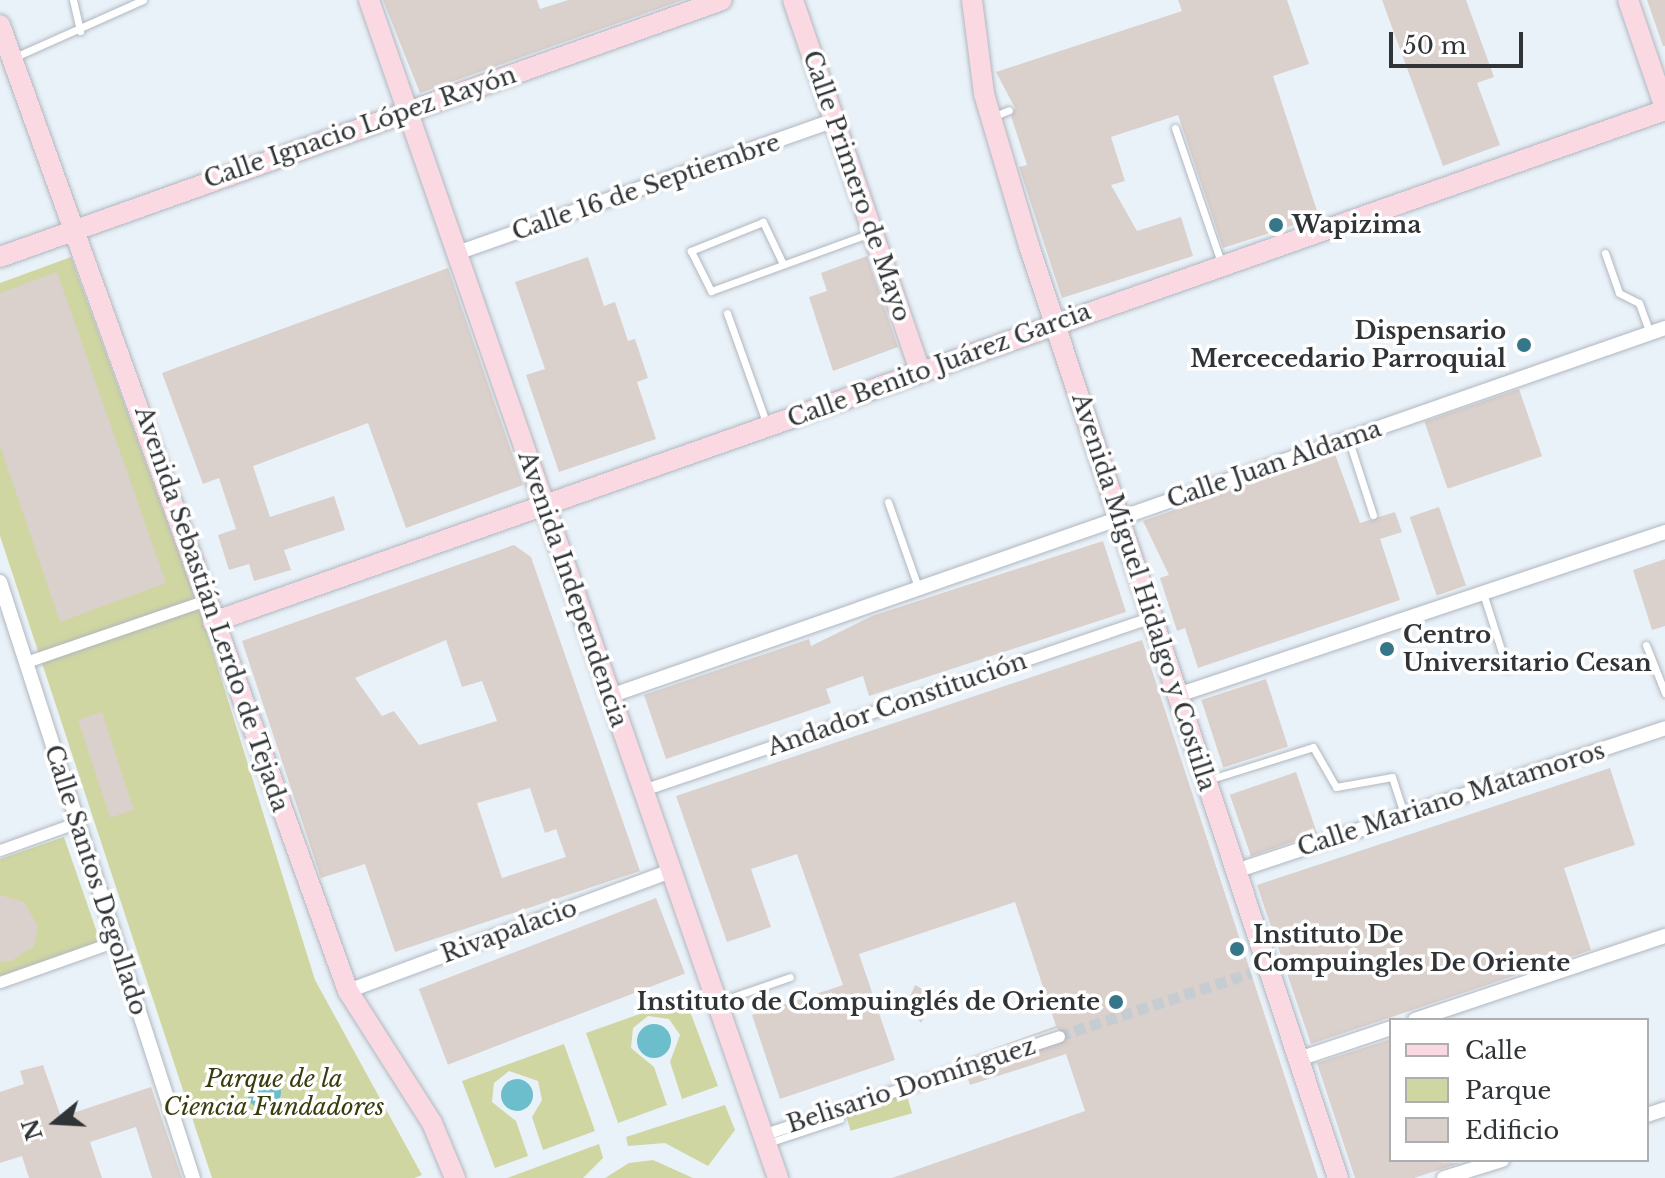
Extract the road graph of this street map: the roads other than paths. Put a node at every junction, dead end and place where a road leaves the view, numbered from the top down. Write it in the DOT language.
graph roads {
  1 [pos="73,0"];
  2 [pos="143,0"];
  3 [pos="369,0"];
  4 [pos="722,0"];
  5 [pos="793,0"];
  6 [pos="972,0"];
  7 [pos="1628,0"];
  8 [pos="0,25"];
  9 [pos="80,31"];
  10 [pos="12,57"];
  11 [pos="407,109"];
  12 [pos="1665,109"];
  13 [pos="835,120"];
  14 [pos="1175,128"];
  15 [pos="78,228"];
  16 [pos="873,232"];
  17 [pos="457,253"];
  18 [pos="1605,253"];
  19 [pos="0,257"];
  20 [pos="783,264"];
  21 [pos="1222,264"];
  22 [pos="727,313"];
  23 [pos="1055,323"];
  24 [pos="1665,328"];
  25 [pos="1650,333"];
  26 [pos="920,371"];
  27 [pos="767,427"];
  28 [pos="1348,438"];
  29 [pos="888,502"];
  30 [pos="545,507"];
  31 [pos="1373,515"];
  32 [pos="1120,519"];
  33 [pos="1665,532"];
  34 [pos="0,582"];
  35 [pos="918,587"];
  36 [pos="1483,593"];
  37 [pos="206,600"];
  38 [pos="1152,617"];
  39 [pos="213,622"];
  40 [pos="1646,645"];
  41 [pos="26,662"];
  42 [pos="1507,668"];
  43 [pos="1665,693"];
  44 [pos="1178,695"];
  45 [pos="610,696"];
  46 [pos="1665,728"];
  47 [pos="1206,780"];
  48 [pos="643,790"];
  49 [pos="1404,814"];
  50 [pos="78,822"];
  51 [pos="0,850"];
  52 [pos="670,871"];
  53 [pos="1236,871"];
  54 [pos="1665,936"];
  55 [pos="116,941"];
  56 [pos="790,977"];
  57 [pos="0,982"];
  58 [pos="348,991"];
  59 [pos="716,1003"];
  60 [pos="1421,1018"];
  61 [pos="1389,1029"];
  62 [pos="1059,1036"];
  63 [pos="1299,1059"];
  64 [pos="840,1119"];
  65 [pos="764,1139"];
  66 [pos="1490,1162"];
  67 [pos="193,1178"];
  68 [pos="455,1178"];
  69 [pos="778,1178"];
  70 [pos="1338,1178"];
  71 [pos="1444,1178"];
  1 -- 9 [label="lane"];
  2 -- 9 [label="lane"];
  3 -- 11 [label="main road, Avenida Independencia"];
  4 -- 11 [label="main road, Calle Ignacio López Rayón"];
  5 -- 13 [label="main road, Calle Primero de Mayo"];
  6 -- 23 [label="main road, Avenida Miguel Hidalgo y Costilla"];
  7 -- 12 [label="main road"];
  8 -- 10 [label="main road, Avenida Sebastián Lerdo de Tejada"];
  9 -- 10 [label="lane"];
  10 -- 15 [label="main road, Avenida Sebastián Lerdo de Tejada"];
  11 -- 15 [label="main road, Calle Ignacio López Rayón"];
  11 -- 17 [label="main road, Avenida Independencia"];
  12 -- 21 [label="main road, Calle Benito Juárez Garcia"];
  13 -- 16 [label="main road, Calle Primero de Mayo"];
  13 -- 17 [label="street, Calle 16 de Septiembre"];
  14 -- 21 [label="lane"];
  15 -- 19 [label="main road, Calle Ignacio López Rayón"];
  15 -- 37 [label="main road, Avenida Sebastián Lerdo de Tejada"];
  16 -- 20 [label="lane"];
  16 -- 26 [label="main road, Calle Primero de Mayo"];
  17 -- 30 [label="main road, Avenida Independencia"];
  18 -- 25 [label="lane"];
  20 -- 20 [label="lane"];
  21 -- 23 [label="main road, Calle Benito Juárez Garcia"];
  22 -- 27 [label="lane"];
  23 -- 26 [label="main road, Calle Benito Juárez Garcia"];
  23 -- 32 [label="main road, Avenida Miguel Hidalgo y Costilla"];
  24 -- 25 [label="street, Calle Juan Aldama"];
  25 -- 28 [label="street, Calle Juan Aldama"];
  26 -- 27 [label="main road, Calle Benito Juárez Garcia"];
  27 -- 30 [label="main road, Calle Benito Juárez Garcia"];
  28 -- 31 [label="lane"];
  28 -- 32 [label="street, Calle Juan Aldama"];
  29 -- 35 [label="lane"];
  30 -- 39 [label="main road, Calle Benito Juárez Garcia"];
  30 -- 45 [label="main road, Avenida Independencia"];
  32 -- 35 [label="street, Calle Juan Aldama"];
  32 -- 38 [label="main road, Avenida Miguel Hidalgo y Costilla"];
  33 -- 36 [label="street"];
  34 -- 41 [label="street, Calle Santos Degollado"];
  35 -- 45 [label="street, Calle Juan Aldama"];
  36 -- 42 [label="lane"];
  36 -- 44 [label="street"];
  37 -- 39 [label="main road, Avenida Sebastián Lerdo de Tejada"];
  37 -- 41 [label="street"];
  38 -- 44 [label="main road, Avenida Miguel Hidalgo y Costilla"];
  38 -- 48 [label="street, Andador Constitución"];
  39 -- 58 [label="main road, Avenida Sebastián Lerdo de Tejada"];
  40 -- 43 [label="lane"];
  41 -- 50 [label="street, Calle Santos Degollado"];
  44 -- 47 [label="main road, Avenida Miguel Hidalgo y Costilla"];
  45 -- 48 [label="main road, Avenida Independencia"];
  46 -- 49 [label="street, Calle Mariano Matamoros"];
  47 -- 49 [label="lane"];
  47 -- 53 [label="main road, Avenida Miguel Hidalgo y Costilla"];
  48 -- 52 [label="main road, Avenida Independencia"];
  49 -- 53 [label="street, Calle Mariano Matamoros"];
  50 -- 51 [label="street"];
  50 -- 55 [label="street, Calle Santos Degollado"];
  52 -- 58 [label="street, Rivapalacio"];
  52 -- 59 [label="main road, Avenida Independencia"];
  53 -- 63 [label="main road, Avenida Miguel Hidalgo y Costilla"];
  54 -- 60 [label="street"];
  55 -- 57 [label="street"];
  55 -- 67 [label="street, Calle Santos Degollado"];
  56 -- 59 [label="lane"];
  58 -- 68 [label="main road, Avenida Sebastián Lerdo de Tejada"];
  59 -- 65 [label="main road, Avenida Independencia"];
  61 -- 63 [label="street"];
  62 -- 65 [label="street, Belisario Domínguez"];
  63 -- 70 [label="main road, Avenida Miguel Hidalgo y Costilla"];
  64 -- 65 [label="lane"];
  65 -- 69 [label="main road, Avenida Independencia"];
  66 -- 71 [label="street"];
}
